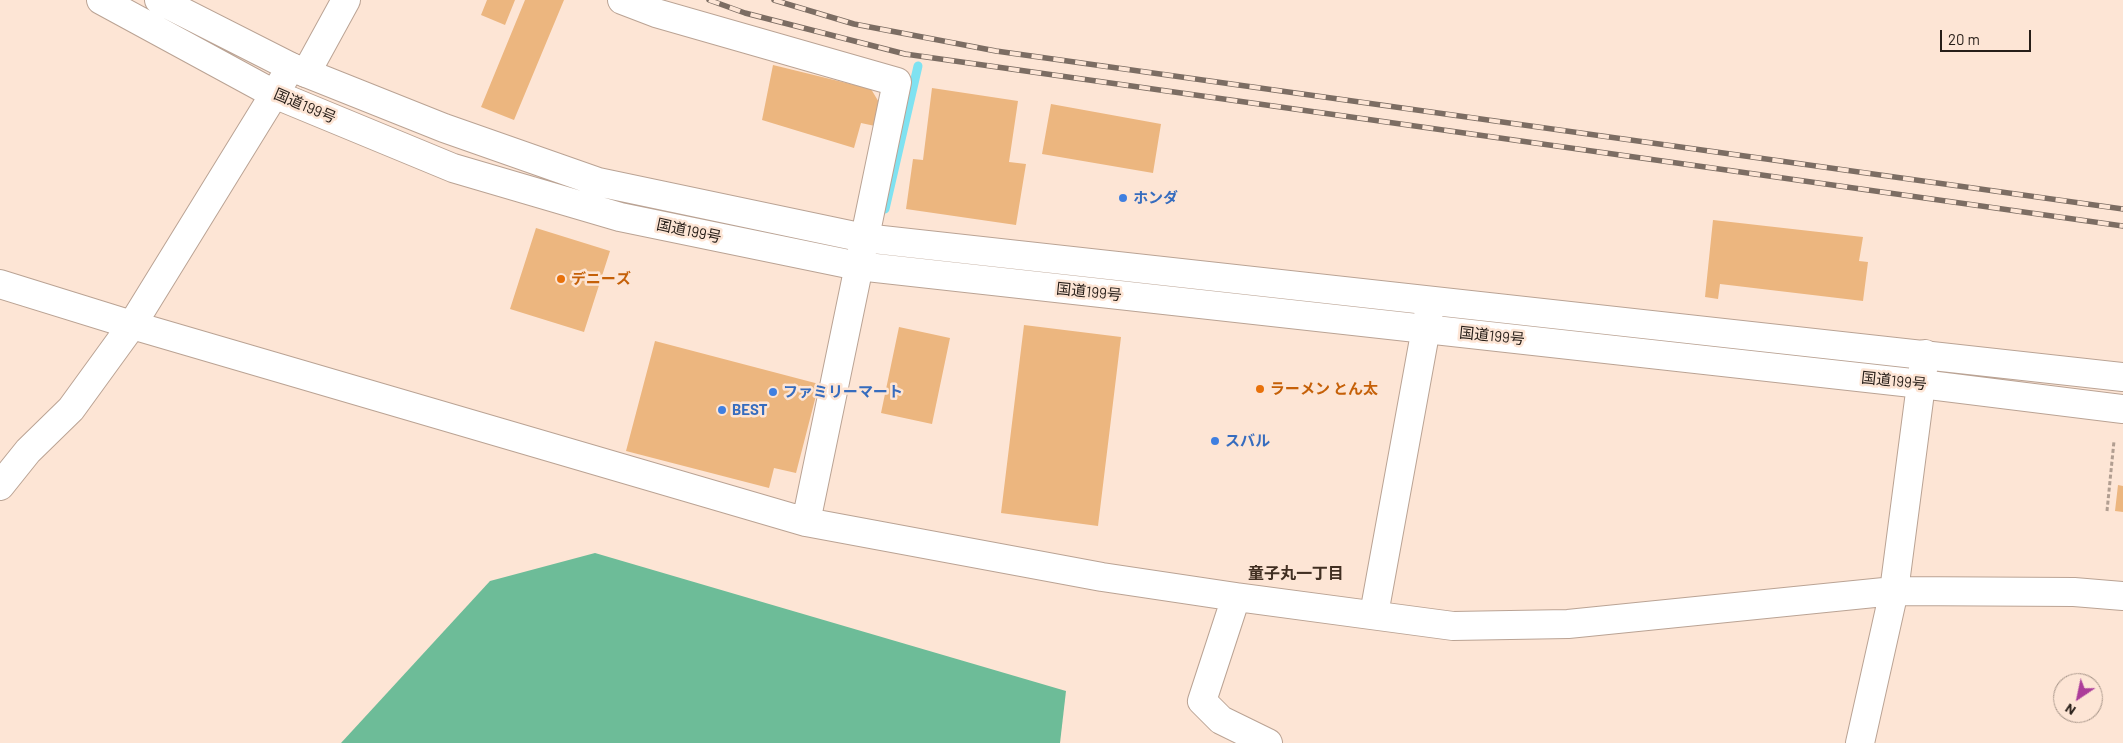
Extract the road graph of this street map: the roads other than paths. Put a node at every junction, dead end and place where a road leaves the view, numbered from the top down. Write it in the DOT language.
graph roads {
  1 [pos="101,0"];
  2 [pos="159,0"];
  3 [pos="346,0"];
  4 [pos="622,0"];
  5 [pos="299,70"];
  6 [pos="274,94"];
  7 [pos="864,238"];
  8 [pos="858,266"];
  9 [pos="0,284"];
  10 [pos="1430,302"];
  11 [pos="132,325"];
  12 [pos="1425,329"];
  13 [pos="1925,354"];
  14 [pos="2123,377"];
  15 [pos="1921,384"];
  16 [pos="2123,409"];
  17 [pos="0,486"];
  18 [pos="806,522"];
  19 [pos="1894,591"];
  20 [pos="2123,596"];
  21 [pos="1236,597"];
  22 [pos="1374,614"];
  23 [pos="1268,743"];
  24 [pos="1860,743"];
  1 -- 6 [label="main road, 国道199号"];
  2 -- 5 [label="main road, 国道199号"];
  3 -- 5 [label="main road"];
  4 -- 7 [label="main road"];
  5 -- 6 [label="main road"];
  5 -- 7 [label="main road, 国道199号"];
  6 -- 8 [label="main road, 国道199号"];
  6 -- 11 [label="main road"];
  7 -- 8 [label="main road"];
  7 -- 10 [label="main road, 国道199号"];
  8 -- 12 [label="main road, 国道199号"];
  8 -- 18 [label="main road"];
  9 -- 11 [label="main road"];
  10 -- 12 [label="main road"];
  10 -- 13 [label="main road, 国道199号"];
  11 -- 17 [label="main road"];
  11 -- 18 [label="main road"];
  12 -- 15 [label="main road, 国道199号"];
  12 -- 22 [label="main road"];
  13 -- 14 [label="main road, 国道199号"];
  13 -- 15 [label="main road"];
  15 -- 16 [label="main road, 国道199号"];
  15 -- 19 [label="main road"];
  18 -- 21 [label="main road"];
  19 -- 20 [label="main road"];
  19 -- 22 [label="main road"];
  19 -- 24 [label="main road"];
  21 -- 22 [label="main road"];
  21 -- 23 [label="main road"];
}
